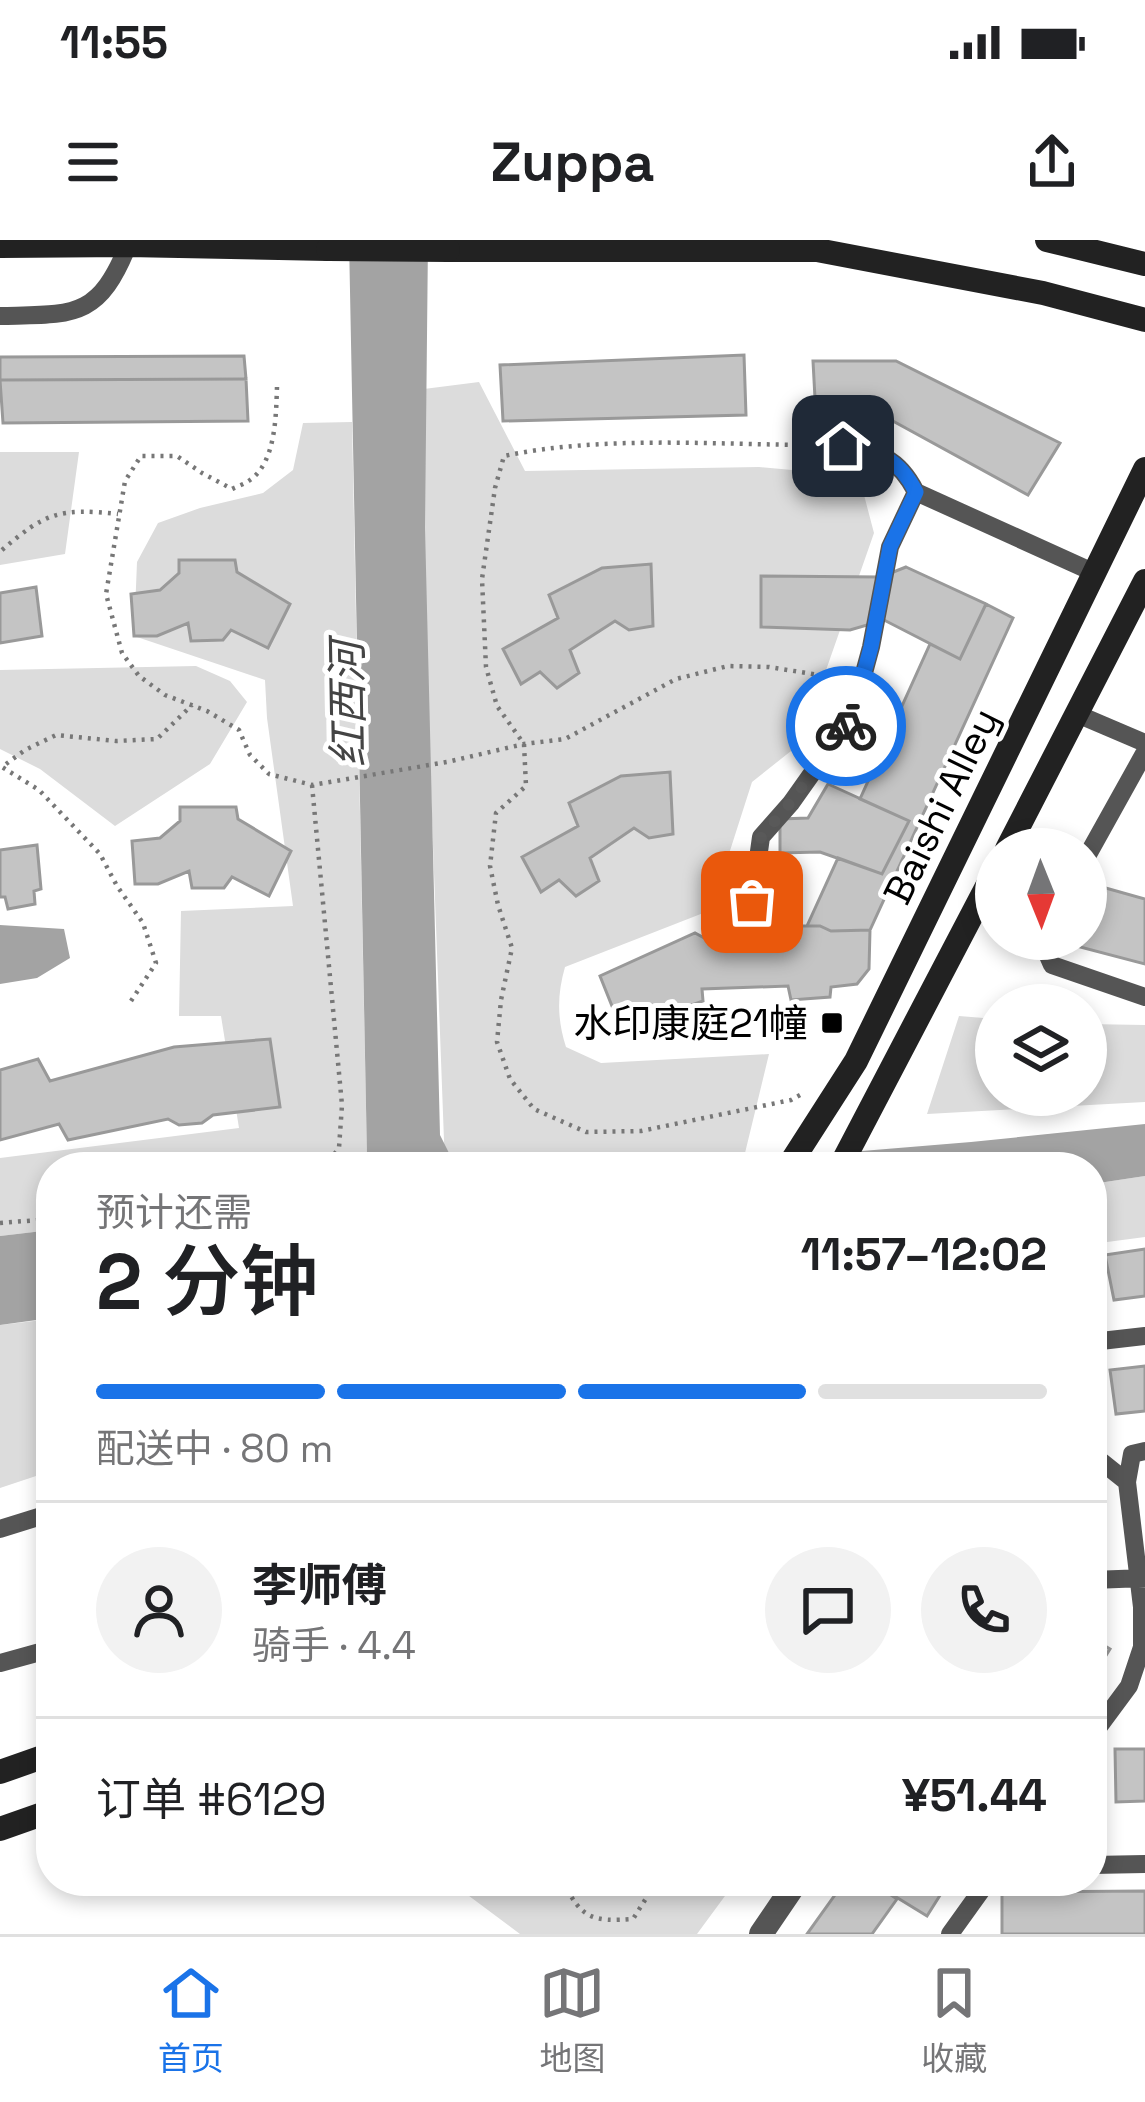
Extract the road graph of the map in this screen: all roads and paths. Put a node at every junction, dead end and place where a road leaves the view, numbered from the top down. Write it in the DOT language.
graph roads {
  1 [pos="1047,240"];
  2 [pos="128,245"];
  3 [pos="0,246"];
  4 [pos="1145,264"];
  5 [pos="0,316"];
  6 [pos="1145,320"];
  7 [pos="277,387"];
  8 [pos="843,446"];
  9 [pos="1145,469"];
  10 [pos="916,492"];
  11 [pos="118,514"];
  12 [pos="2,550"];
  13 [pos="1095,573"];
  14 [pos="1145,581"];
  15 [pos="858,697"];
  16 [pos="192,705"];
  17 [pos="1077,715"];
  18 [pos="1145,742"];
  19 [pos="524,744"];
  20 [pos="1145,752"];
  21 [pos="1,767"];
  22 [pos="312,785"];
  23 [pos="1017,828"];
  24 [pos="1103,828"];
  25 [pos="752,902"];
  26 [pos="975,909"];
  27 [pos="1050,960"];
  28 [pos="1145,997"];
  29 [pos="131,1001"];
  30 [pos="808,1090"];
  31 [pos="337,1152"];
  32 [pos="797,1152"];
  33 [pos="848,1152"];
  34 [pos="36,1220"];
  35 [pos="0,1223"];
  36 [pos="1145,1336"];
  37 [pos="1107,1340"];
  38 [pos="1145,1451"];
  39 [pos="1107,1466"];
  40 [pos="1127,1482"];
  41 [pos="36,1518"];
  42 [pos="0,1529"];
  43 [pos="1142,1578"];
  44 [pos="1107,1579"];
  45 [pos="36,1653"];
  46 [pos="0,1663"];
  47 [pos="1107,1716"];
  48 [pos="36,1759"];
  49 [pos="0,1772"];
  50 [pos="36,1816"];
  51 [pos="0,1829"];
  52 [pos="1145,1864"];
  53 [pos="1107,1865"];
  54 [pos="570,1896"];
  55 [pos="648,1896"];
  56 [pos="787,1896"];
  57 [pos="977,1896"];
  58 [pos="761,1934"];
  59 [pos="950,1934"];
  1 -- 4 [label="main road"];
  2 -- 3 [label="main road"];
  2 -- 5 [label="lane"];
  2 -- 6 [label="main road, bridge"];
  7 -- 11 [label="path"];
  8 -- 10 [label="lane"];
  8 -- 19 [label="path"];
  9 -- 13 [label="main road, Baishi Alley"];
  10 -- 13 [label="lane"];
  10 -- 15 [label="lane"];
  11 -- 12 [label="path"];
  11 -- 16 [label="path"];
  13 -- 32 [label="main road, Baishi Alley"];
  14 -- 17 [label="main road, Baishi Alley"];
  15 -- 19 [label="path"];
  15 -- 25 [label="lane"];
  16 -- 21 [label="path"];
  16 -- 22 [label="path"];
  17 -- 18 [label="lane"];
  17 -- 23 [label="main road, Baishi Alley"];
  19 -- 22 [label="path"];
  19 -- 30 [label="path"];
  20 -- 24 [label="lane"];
  21 -- 29 [label="path"];
  22 -- 31 [label="path"];
  26 -- 33 [label="main road, Baishi Alley"];
  27 -- 28 [label="lane"];
  34 -- 35 [label="path"];
  36 -- 37 [label="lane"];
  38 -- 40 [label="lane"];
  39 -- 40 [label="lane"];
  40 -- 43 [label="lane"];
  41 -- 42 [label="lane"];
  43 -- 44 [label="lane"];
  43 -- 47 [label="lane"];
  45 -- 46 [label="lane"];
  48 -- 49 [label="main road"];
  50 -- 51 [label="main road"];
  52 -- 53 [label="lane"];
  54 -- 55 [label="path"];
  56 -- 58 [label="street"];
  57 -- 59 [label="lane"];
}
